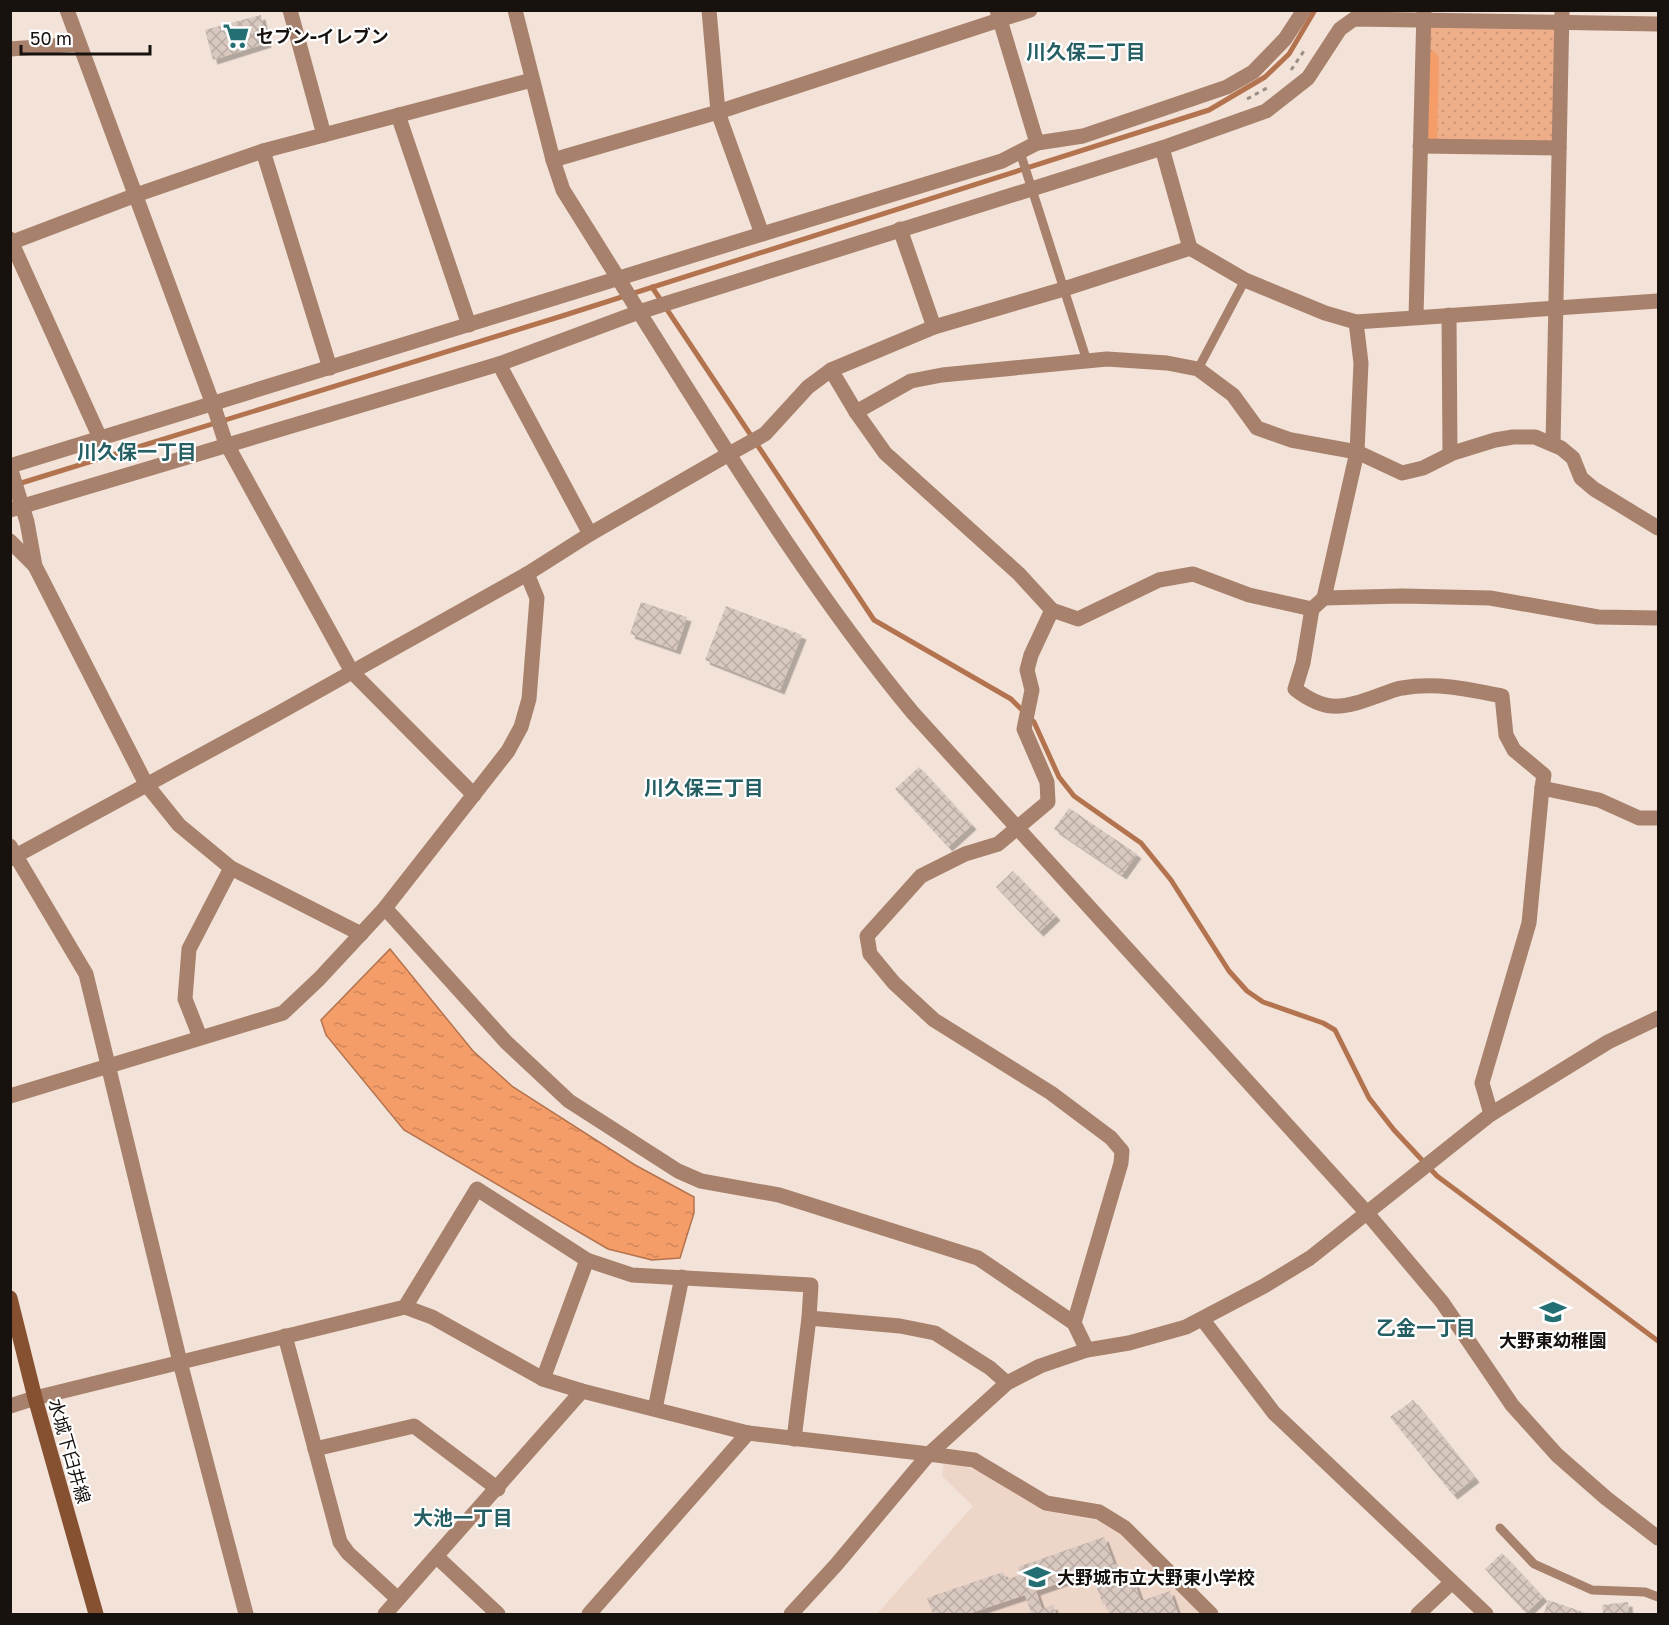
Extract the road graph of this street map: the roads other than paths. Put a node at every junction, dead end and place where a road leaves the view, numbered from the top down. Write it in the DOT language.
graph roads {
  1 [pos="67,10"];
  2 [pos="290,10"];
  3 [pos="515,10"];
  4 [pos="709,10"];
  5 [pos="1030,10"];
  6 [pos="1303,11"];
  7 [pos="998,15"];
  8 [pos="1424,15"];
  9 [pos="1561,16"];
  10 [pos="1659,24"];
  11 [pos="79,44"];
  12 [pos="10,49"];
  13 [pos="532,80"];
  14 [pos="718,112"];
  15 [pos="398,115"];
  16 [pos="324,135"];
  17 [pos="1037,143"];
  18 [pos="1420,146"];
  19 [pos="1162,148"];
  20 [pos="1559,148"];
  21 [pos="263,151"];
  22 [pos="1020,152"];
  23 [pos="553,160"];
  24 [pos="1032,188"];
  25 [pos="136,195"];
  26 [pos="900,229"];
  27 [pos="762,234"];
  28 [pos="11,242"];
  29 [pos="1190,248"];
  30 [pos="618,278"];
  31 [pos="1245,280"];
  32 [pos="1064,289"];
  33 [pos="1659,301"];
  34 [pos="1556,308"];
  35 [pos="639,312"];
  36 [pos="1449,315"];
  37 [pos="1416,317"];
  38 [pos="1356,322"];
  39 [pos="470,325"];
  40 [pos="934,327"];
  41 [pos="1087,361"];
  42 [pos="499,364"];
  43 [pos="330,368"];
  44 [pos="1198,369"];
  45 [pos="831,370"];
  46 [pos="214,407"];
  47 [pos="856,412"];
  48 [pos="100,438"];
  49 [pos="225,443"];
  50 [pos="1552,444"];
  51 [pos="1357,452"];
  52 [pos="729,454"];
  53 [pos="1450,454"];
  54 [pos="10,466"];
  55 [pos="16,508"];
  56 [pos="1659,528"];
  57 [pos="590,534"];
  58 [pos="10,541"];
  59 [pos="35,566"];
  60 [pos="527,574"];
  61 [pos="1324,598"];
  62 [pos="1312,609"];
  63 [pos="1052,610"];
  64 [pos="1659,618"];
  65 [pos="352,672"];
  66 [pos="146,784"];
  67 [pos="1542,788"];
  68 [pos="474,795"];
  69 [pos="1659,818"];
  70 [pos="1017,829"];
  71 [pos="12,853"];
  72 [pos="231,868"];
  73 [pos="385,908"];
  74 [pos="361,934"];
  75 [pos="1659,1018"];
  76 [pos="200,1037"];
  77 [pos="110,1067"];
  78 [pos="10,1096"];
  79 [pos="1491,1114"];
  80 [pos="1367,1214"];
  81 [pos="587,1260"];
  82 [pos="682,1277"];
  83 [pos="10,1298"];
  84 [pos="405,1307"];
  85 [pos="809,1318"];
  86 [pos="1203,1320"];
  87 [pos="1074,1323"];
  88 [pos="285,1336"];
  89 [pos="1087,1350"];
  90 [pos="180,1362"];
  91 [pos="543,1379"];
  92 [pos="1007,1383"];
  93 [pos="582,1391"];
  94 [pos="35,1398"];
  95 [pos="10,1406"];
  96 [pos="655,1409"];
  97 [pos="748,1434"];
  98 [pos="794,1440"];
  99 [pos="315,1449"];
  100 [pos="929,1454"];
  101 [pos="498,1488"];
  102 [pos="1500,1528"];
  103 [pos="1659,1538"];
  104 [pos="437,1557"];
  105 [pos="1451,1582"];
  106 [pos="1659,1598"];
  107 [pos="398,1599"];
  108 [pos="96,1614"];
  109 [pos="246,1614"];
  110 [pos="385,1614"];
  111 [pos="498,1614"];
  112 [pos="589,1614"];
  113 [pos="791,1614"];
  114 [pos="1210,1614"];
  115 [pos="1418,1614"];
  116 [pos="1486,1614"];
  1 -- 11 [label="street"];
  2 -- 16 [label="street"];
  3 -- 13 [label="street"];
  4 -- 14 [label="street"];
  5 -- 7 [label="street"];
  6 -- 17 [label="street"];
  7 -- 14 [label="street"];
  7 -- 17 [label="street"];
  8 -- 9 [label="street"];
  8 -- 18 [label="street"];
  8 -- 19 [label="street"];
  9 -- 10 [label="street"];
  9 -- 20 [label="street"];
  11 -- 12 [label="street"];
  11 -- 25 [label="street"];
  13 -- 15 [label="street"];
  13 -- 23 [label="street"];
  14 -- 23 [label="street"];
  14 -- 27 [label="street"];
  15 -- 16 [label="street"];
  15 -- 39 [label="street"];
  16 -- 21 [label="street"];
  17 -- 22 [label="street"];
  18 -- 20 [label="street"];
  18 -- 37 [label="street"];
  19 -- 24 [label="street"];
  19 -- 29 [label="street"];
  20 -- 34 [label="street"];
  21 -- 25 [label="street"];
  21 -- 43 [label="street"];
  22 -- 24 [label="lane"];
  22 -- 27 [label="street"];
  23 -- 30 [label="street"];
  24 -- 26 [label="street"];
  24 -- 32 [label="lane"];
  25 -- 28 [label="street"];
  25 -- 46 [label="street"];
  26 -- 35 [label="street"];
  26 -- 40 [label="street"];
  27 -- 30 [label="street"];
  28 -- 48 [label="street"];
  29 -- 31 [label="street"];
  29 -- 32 [label="street"];
  30 -- 35 [label="street, bridge"];
  30 -- 39 [label="street"];
  31 -- 38 [label="street"];
  31 -- 44 [label="lane"];
  32 -- 40 [label="street"];
  32 -- 41 [label="lane"];
  33 -- 34 [label="street"];
  34 -- 36 [label="street"];
  34 -- 50 [label="street"];
  35 -- 42 [label="street"];
  35 -- 52 [label="street"];
  36 -- 37 [label="street"];
  36 -- 53 [label="street"];
  37 -- 38 [label="street"];
  38 -- 51 [label="street"];
  39 -- 43 [label="street"];
  40 -- 45 [label="street"];
  41 -- 44 [label="street"];
  41 -- 47 [label="street"];
  42 -- 49 [label="street"];
  42 -- 57 [label="street"];
  43 -- 46 [label="street"];
  44 -- 51 [label="street"];
  45 -- 47 [label="street"];
  45 -- 52 [label="street"];
  46 -- 48 [label="street"];
  46 -- 49 [label="street, bridge"];
  47 -- 63 [label="street"];
  48 -- 54 [label="street"];
  49 -- 55 [label="street"];
  49 -- 65 [label="street"];
  50 -- 53 [label="street"];
  50 -- 56 [label="street"];
  51 -- 53 [label="street"];
  51 -- 61 [label="street"];
  52 -- 57 [label="street"];
  52 -- 70 [label="street"];
  54 -- 55 [label="street"];
  55 -- 59 [label="street"];
  57 -- 60 [label="street"];
  58 -- 59 [label="street"];
  59 -- 66 [label="street"];
  60 -- 65 [label="street"];
  60 -- 68 [label="street"];
  61 -- 62 [label="street"];
  61 -- 64 [label="street"];
  62 -- 63 [label="street"];
  62 -- 67 [label="street"];
  63 -- 70 [label="street"];
  65 -- 66 [label="street"];
  65 -- 68 [label="street"];
  66 -- 71 [label="street"];
  66 -- 72 [label="street"];
  67 -- 69 [label="street"];
  67 -- 79 [label="street"];
  68 -- 73 [label="street"];
  70 -- 80 [label="street"];
  70 -- 87 [label="street"];
  71 -- 77 [label="street"];
  72 -- 74 [label="street"];
  72 -- 76 [label="street"];
  73 -- 74 [label="street"];
  73 -- 87 [label="street"];
  74 -- 76 [label="street"];
  75 -- 79 [label="street"];
  76 -- 77 [label="street"];
  77 -- 78 [label="street"];
  77 -- 90 [label="street"];
  79 -- 80 [label="street"];
  80 -- 86 [label="street"];
  80 -- 103 [label="street"];
  81 -- 82 [label="street"];
  81 -- 84 [label="street"];
  81 -- 91 [label="street"];
  82 -- 85 [label="street"];
  82 -- 96 [label="street"];
  83 -- 94 [label="main road, 水城下臼井線"];
  84 -- 88 [label="street"];
  84 -- 91 [label="street"];
  85 -- 92 [label="street"];
  85 -- 98 [label="street"];
  86 -- 89 [label="street"];
  86 -- 105 [label="street"];
  87 -- 89 [label="street"];
  88 -- 90 [label="street"];
  88 -- 99 [label="street"];
  89 -- 92 [label="street"];
  90 -- 94 [label="street"];
  90 -- 109 [label="street"];
  91 -- 93 [label="street"];
  92 -- 100 [label="street"];
  93 -- 96 [label="street"];
  93 -- 101 [label="street"];
  94 -- 95 [label="street"];
  94 -- 108 [label="main road, 水城下臼井線"];
  96 -- 97 [label="street"];
  97 -- 98 [label="street"];
  97 -- 112 [label="street"];
  98 -- 100 [label="street"];
  99 -- 101 [label="street"];
  99 -- 107 [label="street"];
  100 -- 113 [label="street"];
  100 -- 114 [label="street"];
  101 -- 104 [label="street"];
  102 -- 106 [label="lane"];
  104 -- 107 [label="street"];
  104 -- 111 [label="street"];
  105 -- 115 [label="street"];
  105 -- 116 [label="street"];
  107 -- 110 [label="street"];
}
